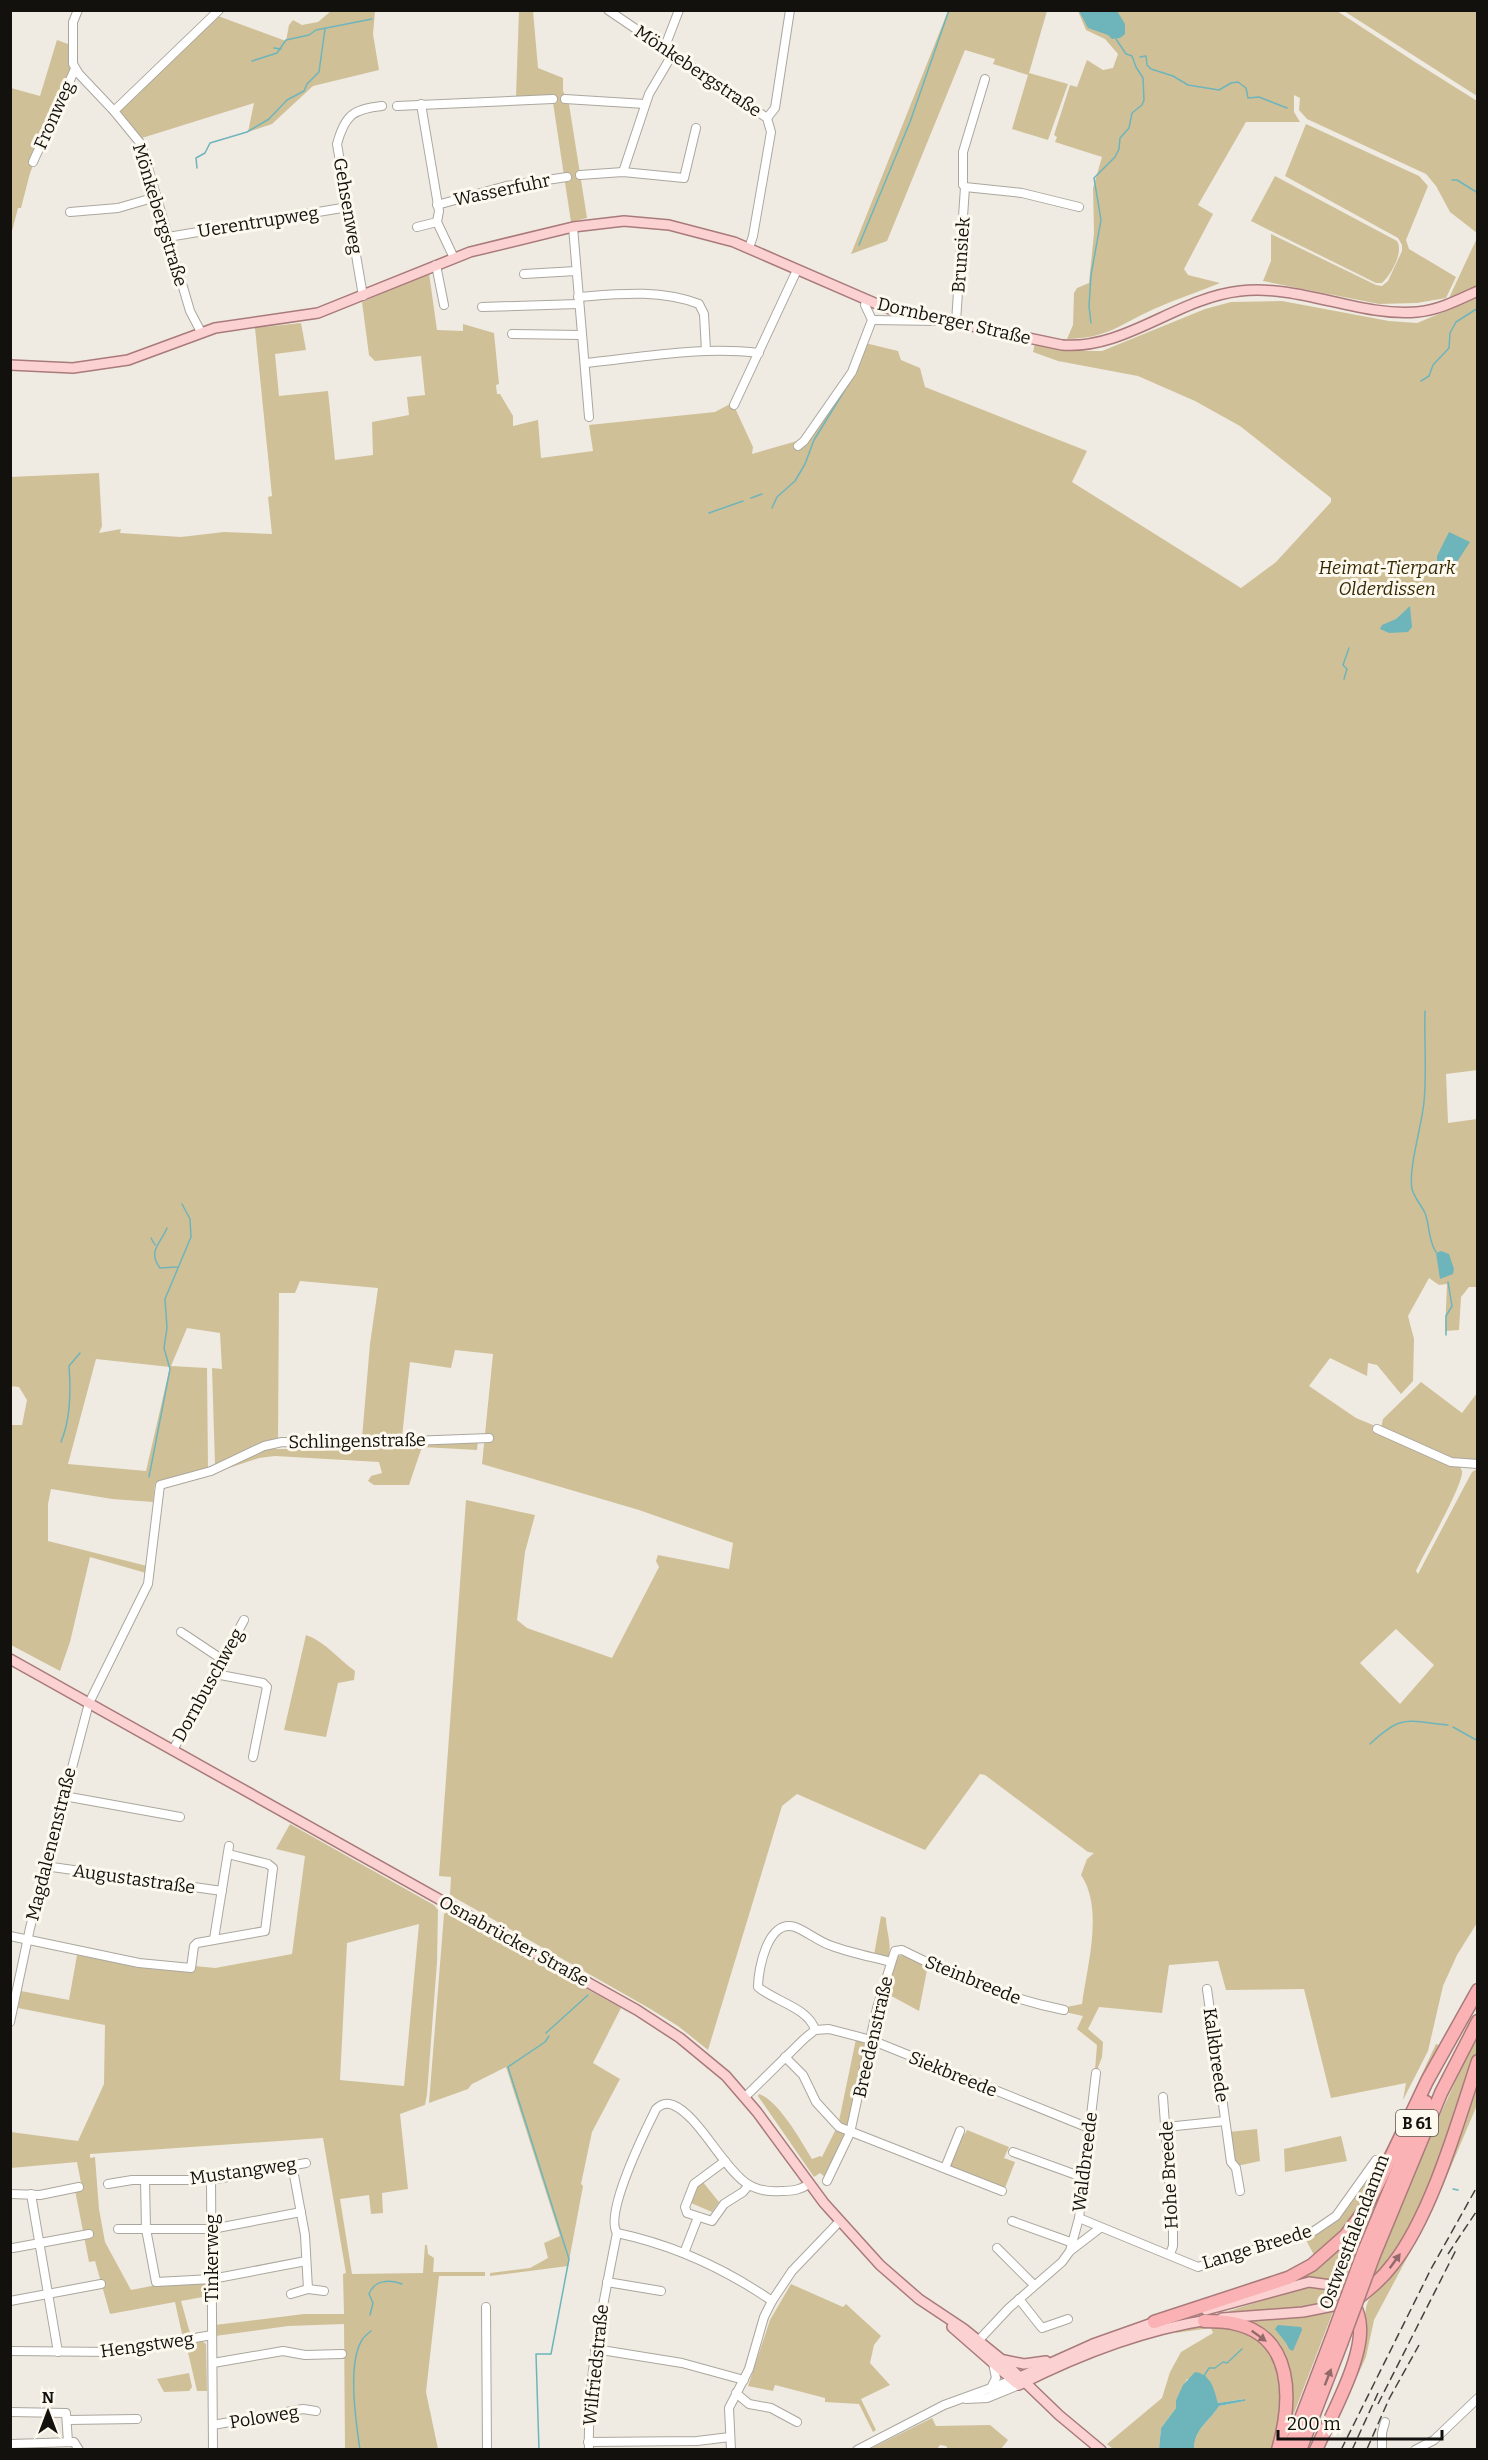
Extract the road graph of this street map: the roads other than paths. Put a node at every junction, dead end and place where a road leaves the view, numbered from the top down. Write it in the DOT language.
graph roads {
  1 [pos="78,10"];
  2 [pos="219,10"];
  3 [pos="608,10"];
  4 [pos="680,10"];
  5 [pos="790,10"];
  6 [pos="664,49"];
  7 [pos="672,55"];
  8 [pos="75,69"];
  9 [pos="985,79"];
  10 [pos="553,99"];
  11 [pos="565,99"];
  12 [pos="421,104"];
  13 [pos="645,104"];
  14 [pos="382,106"];
  15 [pos="397,106"];
  16 [pos="114,111"];
  17 [pos="767,118"];
  18 [pos="696,128"];
  19 [pos="33,162"];
  20 [pos="624,172"];
  21 [pos="580,175"];
  22 [pos="567,177"];
  23 [pos="965,187"];
  24 [pos="156,197"];
  25 [pos="437,205"];
  26 [pos="348,207"];
  27 [pos="1078,207"];
  28 [pos="70,212"];
  29 [pos="437,222"];
  30 [pos="417,227"];
  31 [pos="573,227"];
  32 [pos="168,237"];
  33 [pos="749,248"];
  34 [pos="454,258"];
  35 [pos="436,264"];
  36 [pos="576,270"];
  37 [pos="796,270"];
  38 [pos="524,274"];
  39 [pos="1478,291"];
  40 [pos="363,296"];
  41 [pos="578,300"];
  42 [pos="866,300"];
  43 [pos="444,304"];
  44 [pos="482,307"];
  45 [pos="940,319"];
  46 [pos="872,320"];
  47 [pos="956,322"];
  48 [pos="201,332"];
  49 [pos="512,334"];
  50 [pos="581,335"];
  51 [pos="706,351"];
  52 [pos="759,353"];
  53 [pos="585,363"];
  54 [pos="10,365"];
  55 [pos="734,405"];
  56 [pos="589,417"];
  57 [pos="798,446"];
  58 [pos="1377,1429"];
  59 [pos="489,1438"];
  60 [pos="1478,1464"];
  61 [pos="160,1485"];
  62 [pos="244,1620"];
  63 [pos="182,1632"];
  64 [pos="10,1659"];
  65 [pos="223,1660"];
  66 [pos="215,1674"];
  67 [pos="89,1703"];
  68 [pos="173,1750"];
  69 [pos="253,1757"];
  70 [pos="64,1796"];
  71 [pos="180,1817"];
  72 [pos="45,1866"];
  73 [pos="222,1891"];
  74 [pos="10,1936"];
  75 [pos="214,1939"];
  76 [pos="27,1941"];
  77 [pos="891,1962"];
  78 [pos="1207,1989"];
  79 [pos="1478,1990"];
  80 [pos="1478,1999"];
  81 [pos="1064,2010"];
  82 [pos="1478,2021"];
  83 [pos="10,2022"];
  84 [pos="815,2030"];
  85 [pos="871,2040"];
  86 [pos="785,2057"];
  87 [pos="1478,2061"];
  88 [pos="1095,2073"];
  89 [pos="745,2097"];
  90 [pos="1163,2097"];
  91 [pos="1225,2121"];
  92 [pos="1167,2127"];
  93 [pos="1089,2128"];
  94 [pos="960,2131"];
  95 [pos="850,2133"];
  96 [pos="1013,2152"];
  97 [pos="1376,2160"];
  98 [pos="725,2161"];
  99 [pos="306,2163"];
  100 [pos="292,2164"];
  101 [pos="945,2168"];
  102 [pos="1083,2177"];
  103 [pos="145,2180"];
  104 [pos="211,2180"];
  105 [pos="827,2181"];
  106 [pos="108,2184"];
  107 [pos="749,2184"];
  108 [pos="809,2184"];
  109 [pos="79,2187"];
  110 [pos="1240,2190"];
  111 [pos="1002,2191"];
  112 [pos="10,2194"];
  113 [pos="31,2194"];
  114 [pos="301,2212"];
  115 [pos="698,2217"];
  116 [pos="1078,2218"];
  117 [pos="1012,2221"];
  118 [pos="839,2222"];
  119 [pos="1100,2228"];
  120 [pos="118,2229"];
  121 [pos="146,2229"];
  122 [pos="212,2229"];
  123 [pos="617,2233"];
  124 [pos="88,2234"];
  125 [pos="39,2244"];
  126 [pos="997,2247"];
  127 [pos="1072,2247"];
  128 [pos="13,2248"];
  129 [pos="684,2253"];
  130 [pos="1369,2253"];
  131 [pos="1170,2254"];
  132 [pos="306,2261"];
  133 [pos="212,2279"];
  134 [pos="607,2282"];
  135 [pos="101,2284"];
  136 [pos="1034,2285"];
  137 [pos="308,2289"];
  138 [pos="324,2291"];
  139 [pos="661,2291"];
  140 [pos="49,2294"];
  141 [pos="291,2294"];
  142 [pos="1019,2299"];
  143 [pos="10,2301"];
  144 [pos="772,2301"];
  145 [pos="1353,2302"];
  146 [pos="486,2307"];
  147 [pos="942,2316"];
  148 [pos="1068,2319"];
  149 [pos="1204,2321"];
  150 [pos="1154,2322"];
  151 [pos="212,2336"];
  152 [pos="978,2341"];
  153 [pos="1336,2342"];
  154 [pos="595,2349"];
  155 [pos="10,2351"];
  156 [pos="58,2352"];
  157 [pos="342,2354"];
  158 [pos="1061,2358"];
  159 [pos="997,2360"];
  160 [pos="213,2363"];
  161 [pos="1050,2370"];
  162 [pos="744,2380"];
  163 [pos="1019,2381"];
  164 [pos="990,2389"];
  165 [pos="736,2393"];
  166 [pos="1478,2398"];
  167 [pos="962,2399"];
  168 [pos="1046,2400"];
  169 [pos="316,2411"];
  170 [pos="10,2412"];
  171 [pos="1059,2415"];
  172 [pos="137,2419"];
  173 [pos="68,2420"];
  174 [pos="797,2422"];
  175 [pos="1385,2422"];
  176 [pos="213,2425"];
  177 [pos="730,2437"];
  178 [pos="75,2445"];
  179 [pos="647,2445"];
  180 [pos="14,2446"];
  181 [pos="589,2446"];
  182 [pos="1418,2449"];
  183 [pos="213,2450"];
  184 [pos="487,2450"];
  185 [pos="731,2450"];
  186 [pos="857,2450"];
  187 [pos="1101,2450"];
  188 [pos="1278,2450"];
  189 [pos="1289,2450"];
  190 [pos="1300,2450"];
  191 [pos="1316,2450"];
  192 [pos="1382,2450"];
  1 -- 8 [label="street"];
  2 -- 16 [label="street"];
  3 -- 6 [label="street, Mönkebergstraße"];
  4 -- 6 [label="street"];
  5 -- 17 [label="street"];
  6 -- 7 [label="street, Mönkebergstraße"];
  7 -- 13 [label="street"];
  7 -- 17 [label="street, Mönkebergstraße"];
  8 -- 16 [label="street, Mönkebergstraße"];
  8 -- 19 [label="street, Fronweg"];
  9 -- 23 [label="street, Brunsiek"];
  10 -- 12 [label="street"];
  11 -- 13 [label="street"];
  12 -- 15 [label="street"];
  12 -- 25 [label="street, Wasserfuhr"];
  13 -- 20 [label="street"];
  14 -- 26 [label="street, Gehsenweg"];
  16 -- 24 [label="street, Mönkebergstraße"];
  17 -- 33 [label="street, Mönkebergstraße"];
  18 -- 20 [label="street"];
  20 -- 21 [label="street"];
  22 -- 25 [label="street, Wasserfuhr"];
  23 -- 27 [label="street"];
  23 -- 47 [label="street, Brunsiek"];
  24 -- 28 [label="street"];
  24 -- 32 [label="street, Mönkebergstraße"];
  25 -- 29 [label="street, Wasserfuhr"];
  26 -- 32 [label="street, Uerentrupweg"];
  26 -- 40 [label="street, Gehsenweg"];
  29 -- 30 [label="street, Wasserfuhr"];
  29 -- 34 [label="street, Wasserfuhr"];
  31 -- 33 [label="main road, Dornberger Straße"];
  31 -- 34 [label="main road, Dornberger Straße"];
  31 -- 36 [label="street"];
  32 -- 48 [label="street, Mönkebergstraße"];
  33 -- 37 [label="main road, Dornberger Straße"];
  34 -- 35 [label="main road, Dornberger Straße"];
  35 -- 40 [label="main road, Dornberger Straße"];
  35 -- 43 [label="street"];
  36 -- 38 [label="street"];
  36 -- 41 [label="street"];
  37 -- 42 [label="main road, Dornberger Straße"];
  37 -- 52 [label="street"];
  39 -- 47 [label="main road, Dornberger Straße"];
  40 -- 48 [label="main road, Dornberger Straße"];
  41 -- 44 [label="street"];
  41 -- 50 [label="street"];
  41 -- 51 [label="street"];
  42 -- 45 [label="main road, Dornberger Straße"];
  42 -- 46 [label="street"];
  45 -- 46 [label="street"];
  45 -- 47 [label="main road, Dornberger Straße"];
  46 -- 57 [label="street"];
  48 -- 54 [label="main road, Dornberger Straße"];
  49 -- 50 [label="street"];
  50 -- 53 [label="street"];
  51 -- 52 [label="street"];
  51 -- 53 [label="street"];
  52 -- 55 [label="street"];
  53 -- 56 [label="street"];
  58 -- 60 [label="street"];
  59 -- 61 [label="street, Schlingenstraße"];
  61 -- 67 [label="street, Magdalenenstraße"];
  62 -- 65 [label="street, Dornbuschweg"];
  63 -- 65 [label="street"];
  64 -- 67 [label="main road, Osnabrücker Straße"];
  65 -- 66 [label="street, Dornbuschweg"];
  66 -- 68 [label="street, Dornbuschweg"];
  66 -- 69 [label="street"];
  67 -- 68 [label="main road, Osnabrücker Straße"];
  67 -- 70 [label="street, Magdalenenstraße"];
  68 -- 89 [label="main road, Osnabrücker Straße"];
  70 -- 71 [label="street"];
  70 -- 72 [label="street, Magdalenenstraße"];
  72 -- 73 [label="street, Augustastraße"];
  72 -- 76 [label="street, Magdalenenstraße"];
  73 -- 75 [label="street, Augustastraße"];
  73 -- 75 [label="street, Augustastraße"];
  74 -- 76 [label="street"];
  75 -- 76 [label="street"];
  76 -- 83 [label="street, Magdalenenstraße"];
  77 -- 81 [label="street, Steinbreede"];
  77 -- 84 [label="street, Breedenstraße"];
  77 -- 85 [label="street, Breedenstraße"];
  78 -- 91 [label="street, Kalkbreede"];
  79 -- 150 [label="highway"];
  80 -- 130 [label="highway, Ostwestfalendamm / B 61"];
  82 -- 130 [label="highway, Ostwestfalendamm / B 61"];
  84 -- 85 [label="street, Siekbreede"];
  84 -- 86 [label="street"];
  85 -- 93 [label="street, Siekbreede"];
  85 -- 95 [label="street, Breedenstraße"];
  86 -- 89 [label="street"];
  86 -- 95 [label="street"];
  145 -- 87 [label="highway, one-way"];
  88 -- 93 [label="street, Waldbreede"];
  89 -- 108 [label="main road, Osnabrücker Straße"];
  90 -- 92 [label="street, Hohe Breede"];
  91 -- 92 [label="street, Kalkbreede"];
  91 -- 110 [label="street, Kalkbreede"];
  92 -- 131 [label="street, Hohe Breede"];
  93 -- 102 [label="street, Waldbreede"];
  94 -- 101 [label="street"];
  95 -- 101 [label="street"];
  95 -- 105 [label="street, Breedenstraße"];
  96 -- 102 [label="street"];
  97 -- 131 [label="street, Lange Breede"];
  98 -- 107 [label="street, Wilfriedstraße"];
  98 -- 115 [label="street"];
  98 -- 123 [label="street, Wilfriedstraße"];
  99 -- 100 [label="street, Mustangweg"];
  100 -- 104 [label="street, Mustangweg"];
  100 -- 114 [label="street"];
  101 -- 111 [label="street"];
  102 -- 116 [label="street, Waldbreede"];
  103 -- 104 [label="street, Mustangweg"];
  103 -- 106 [label="street, Mustangweg"];
  103 -- 121 [label="street"];
  104 -- 122 [label="street, Tinkerweg"];
  107 -- 108 [label="street"];
  107 -- 115 [label="street"];
  108 -- 118 [label="main road, Osnabrücker Straße"];
  109 -- 113 [label="street"];
  112 -- 113 [label="street"];
  113 -- 125 [label="street"];
  114 -- 122 [label="street"];
  114 -- 132 [label="street"];
  115 -- 129 [label="street"];
  116 -- 119 [label="street, Lange Breede"];
  116 -- 127 [label="street, Waldbreede"];
  117 -- 127 [label="street"];
  118 -- 144 [label="street"];
  118 -- 147 [label="main road, Osnabrücker Straße"];
  119 -- 127 [label="street, Waldbreede"];
  119 -- 131 [label="street, Lange Breede"];
  120 -- 121 [label="street"];
  121 -- 122 [label="street"];
  121 -- 133 [label="street"];
  122 -- 133 [label="street, Tinkerweg"];
  123 -- 129 [label="street"];
  123 -- 134 [label="street, Wilfriedstraße"];
  124 -- 125 [label="street"];
  125 -- 128 [label="street"];
  125 -- 140 [label="street"];
  126 -- 136 [label="street"];
  127 -- 136 [label="street, Waldbreede"];
  129 -- 144 [label="street"];
  130 -- 153 [label="highway, Ostwestfalendamm / B 61, bridge"];
  132 -- 133 [label="street"];
  132 -- 137 [label="street"];
  133 -- 151 [label="street, Tinkerweg"];
  134 -- 139 [label="street, Wilfriedstraße"];
  134 -- 154 [label="street, Wilfriedstraße"];
  135 -- 140 [label="street"];
  136 -- 142 [label="street, Waldbreede"];
  137 -- 138 [label="street"];
  137 -- 141 [label="street"];
  140 -- 143 [label="street"];
  140 -- 156 [label="street"];
  142 -- 148 [label="street"];
  142 -- 152 [label="street, Waldbreede"];
  144 -- 162 [label="street"];
  145 -- 149 [label="main road"];
  145 -- 150 [label="main road"];
  145 -- 191 [label="highway"];
  146 -- 184 [label="street"];
  147 -- 152 [label="main road, Osnabrücker Straße"];
  147 -- 159 [label="main road, Osnabrücker Straße"];
  149 -- 161 [label="main road"];
  149 -- 188 [label="highway, one-way"];
  150 -- 158 [label="main road"];
  151 -- 156 [label="street, Hengstweg"];
  151 -- 160 [label="street, Tinkerweg"];
  152 -- 159 [label="main road, Osnabrücker Straße"];
  153 -- 189 [label="highway, Ostwestfalendamm / B 61"];
  190 -- 153 [label="highway, Ostwestfalendamm / B 61, one-way"];
  154 -- 162 [label="street"];
  154 -- 181 [label="street, Wilfriedstraße"];
  155 -- 156 [label="street, Hengstweg"];
  157 -- 160 [label="street"];
  158 -- 159 [label="main road"];
  158 -- 163 [label="main road"];
  159 -- 163 [label="main road, Osnabrücker Straße"];
  159 -- 164 [label="street"];
  160 -- 176 [label="street, Tinkerweg"];
  161 -- 163 [label="main road"];
  161 -- 168 [label="main road"];
  162 -- 165 [label="street"];
  163 -- 164 [label="street"];
  163 -- 167 [label="street"];
  163 -- 168 [label="main road, Osnabrücker Straße"];
  163 -- 171 [label="main road, Osnabrücker Straße"];
  164 -- 167 [label="street"];
  165 -- 174 [label="street"];
  165 -- 177 [label="street"];
  166 -- 182 [label="street"];
  167 -- 186 [label="street"];
  168 -- 171 [label="main road, Osnabrücker Straße"];
  169 -- 176 [label="street, Poloweg"];
  170 -- 173 [label="street"];
  171 -- 187 [label="main road, Osnabrücker Straße"];
  172 -- 173 [label="street"];
  173 -- 178 [label="street"];
  175 -- 192 [label="street"];
  176 -- 183 [label="street, Tinkerweg"];
  177 -- 179 [label="street"];
  177 -- 185 [label="street"];
  178 -- 180 [label="street"];
  179 -- 181 [label="street"];
}
